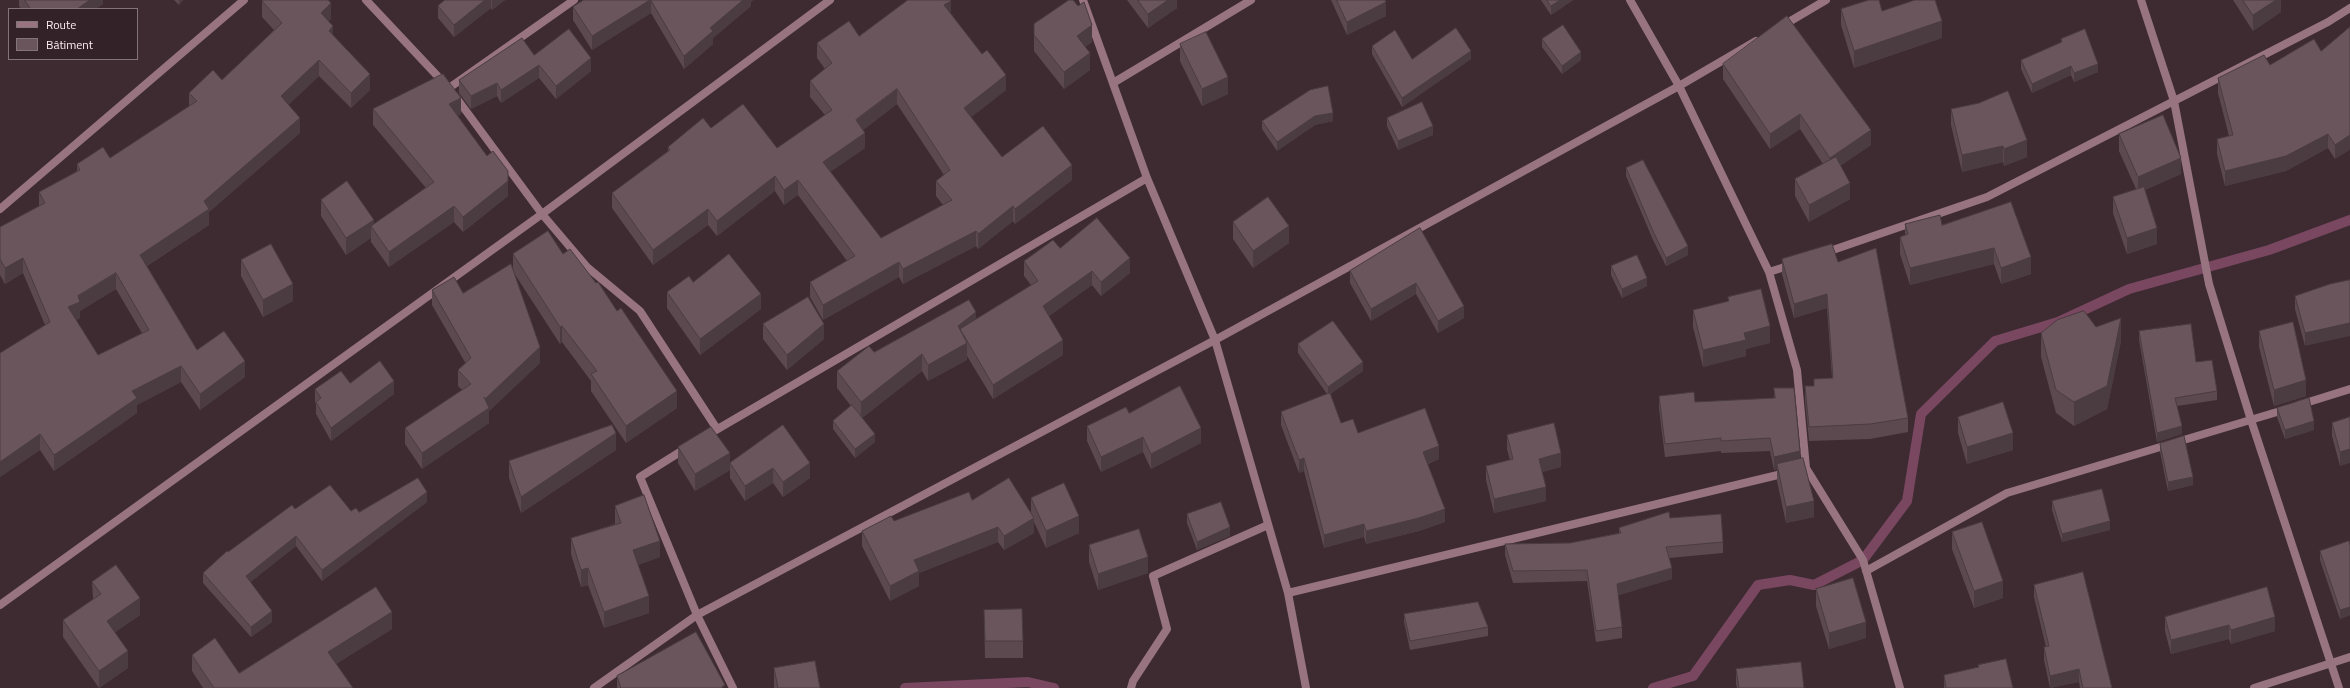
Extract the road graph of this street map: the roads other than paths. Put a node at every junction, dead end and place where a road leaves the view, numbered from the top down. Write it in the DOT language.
graph roads {
  1 [pos="244,0"];
  2 [pos="366,0"];
  3 [pos="574,0"];
  4 [pos="830,0"];
  5 [pos="1083,0"];
  6 [pos="1250,0"];
  7 [pos="1630,0"];
  8 [pos="1826,0"];
  9 [pos="2141,0"];
  10 [pos="2350,8"];
  11 [pos="1113,83"];
  12 [pos="1679,86"];
  13 [pos="449,88"];
  14 [pos="2174,101"];
  15 [pos="1147,178"];
  16 [pos="0,209"];
  17 [pos="542,214"];
  18 [pos="1814,257"];
  19 [pos="1799,262"];
  20 [pos="1769,272"];
  21 [pos="1215,340"];
  22 [pos="2350,389"];
  23 [pos="2250,420"];
  24 [pos="717,429"];
  25 [pos="1806,468"];
  26 [pos="1268,525"];
  27 [pos="1866,571"];
  28 [pos="1288,593"];
  29 [pos="0,605"];
  30 [pos="697,615"];
  31 [pos="2350,657"];
  32 [pos="2332,663"];
  33 [pos="1132,685"];
  34 [pos="594,688"];
  35 [pos="733,688"];
  36 [pos="1306,688"];
  37 [pos="1900,688"];
  38 [pos="2254,688"];
  39 [pos="2339,688"];
  1 -- 16 [label="street"];
  2 -- 13 [label="street"];
  3 -- 13 [label="street"];
  4 -- 17 [label="street"];
  5 -- 11 [label="street"];
  6 -- 11 [label="street"];
  7 -- 12 [label="street"];
  8 -- 12 [label="street"];
  9 -- 14 [label="street"];
  10 -- 14 [label="street"];
  11 -- 15 [label="street"];
  12 -- 20 [label="street"];
  12 -- 21 [label="street"];
  13 -- 17 [label="street"];
  14 -- 18 [label="street"];
  14 -- 23 [label="street"];
  15 -- 21 [label="street"];
  15 -- 24 [label="street"];
  17 -- 24 [label="street"];
  17 -- 29 [label="street"];
  19 -- 20 [label="street"];
  20 -- 25 [label="street"];
  21 -- 26 [label="street"];
  21 -- 30 [label="street"];
  22 -- 23 [label="street"];
  23 -- 27 [label="street"];
  23 -- 32 [label="street"];
  24 -- 30 [label="street"];
  25 -- 27 [label="street"];
  25 -- 28 [label="street"];
  26 -- 28 [label="street"];
  26 -- 33 [label="street"];
  27 -- 37 [label="street"];
  28 -- 36 [label="street"];
  30 -- 34 [label="street"];
  30 -- 35 [label="street"];
  31 -- 32 [label="street"];
  32 -- 38 [label="street"];
  32 -- 39 [label="street"];
}
